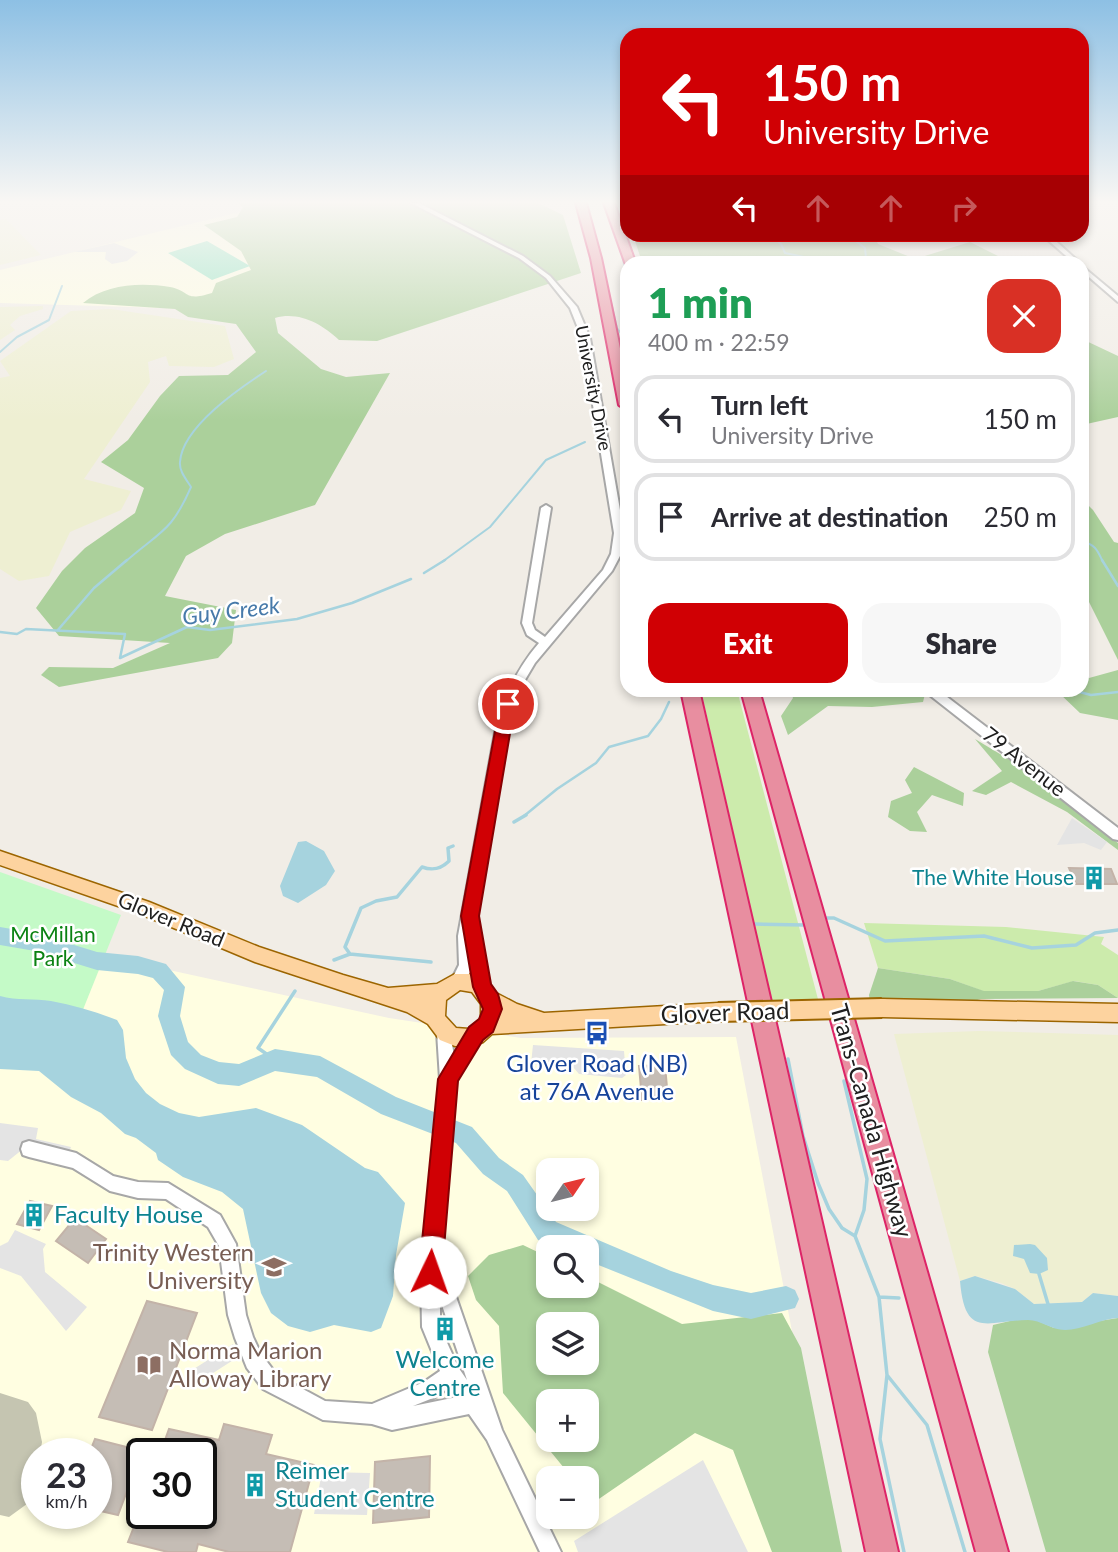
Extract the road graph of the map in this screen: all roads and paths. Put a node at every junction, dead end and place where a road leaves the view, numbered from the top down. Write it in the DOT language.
graph roads {
  1 [pos="545,275"];
  2 [pos="600,275"];
  3 [pos="1090,275"];
  4 [pos="1118,300"];
  5 [pos="620,376"];
  6 [pos="546,508"];
  7 [pos="545,642"];
  8 [pos="692,697"];
  9 [pos="752,697"];
  10 [pos="940,697"];
  11 [pos="1118,835"];
  12 [pos="0,858"];
  13 [pos="470,916"];
  14 [pos="449,988"];
  15 [pos="381,994"];
  16 [pos="487,994"];
  17 [pos="1118,1013"];
  18 [pos="543,1021"];
  19 [pos="439,1024"];
  20 [pos="481,1029"];
  21 [pos="448,1081"];
  22 [pos="29,1149"];
  23 [pos="430,1272"];
  24 [pos="451,1374"];
  25 [pos="471,1404"];
  26 [pos="372,1414"];
  27 [pos="494,1433"];
  28 [pos="551,1552"];
  29 [pos="882,1552"];
  30 [pos="992,1552"];
  1 -- 7 [label="street, University Drive"];
  2 -- 5 [label="highway"];
  3 -- 4 [label="street"];
  6 -- 7 [label="street"];
  7 -- 13 [label="street, University Drive"];
  8 -- 29 [label="highway"];
  9 -- 30 [label="highway, Trans-Canada Highway"];
  10 -- 11 [label="street, 79 Avenue"];
  12 -- 15 [label="main road, Glover Road"];
  13 -- 14 [label="street, University Drive"];
  13 -- 16 [label="street, University Drive"];
  14 -- 15 [label="main road, Glover Road"];
  14 -- 16 [label="main road"];
  14 -- 19 [label="main road"];
  15 -- 19 [label="main road, Glover Road"];
  16 -- 18 [label="main road, Glover Road"];
  16 -- 20 [label="main road"];
  17 -- 18 [label="main road, Glover Road, bridge"];
  18 -- 20 [label="main road, Glover Road"];
  19 -- 20 [label="main road"];
  19 -- 21 [label="street"];
  20 -- 21 [label="street"];
  21 -- 23 [label="street"];
  22 -- 26 [label="street"];
  23 -- 24 [label="street"];
  23 -- 27 [label="street"];
  24 -- 25 [label="street"];
  24 -- 26 [label="street"];
  25 -- 26 [label="street"];
  25 -- 27 [label="street"];
  27 -- 28 [label="street"];
}
